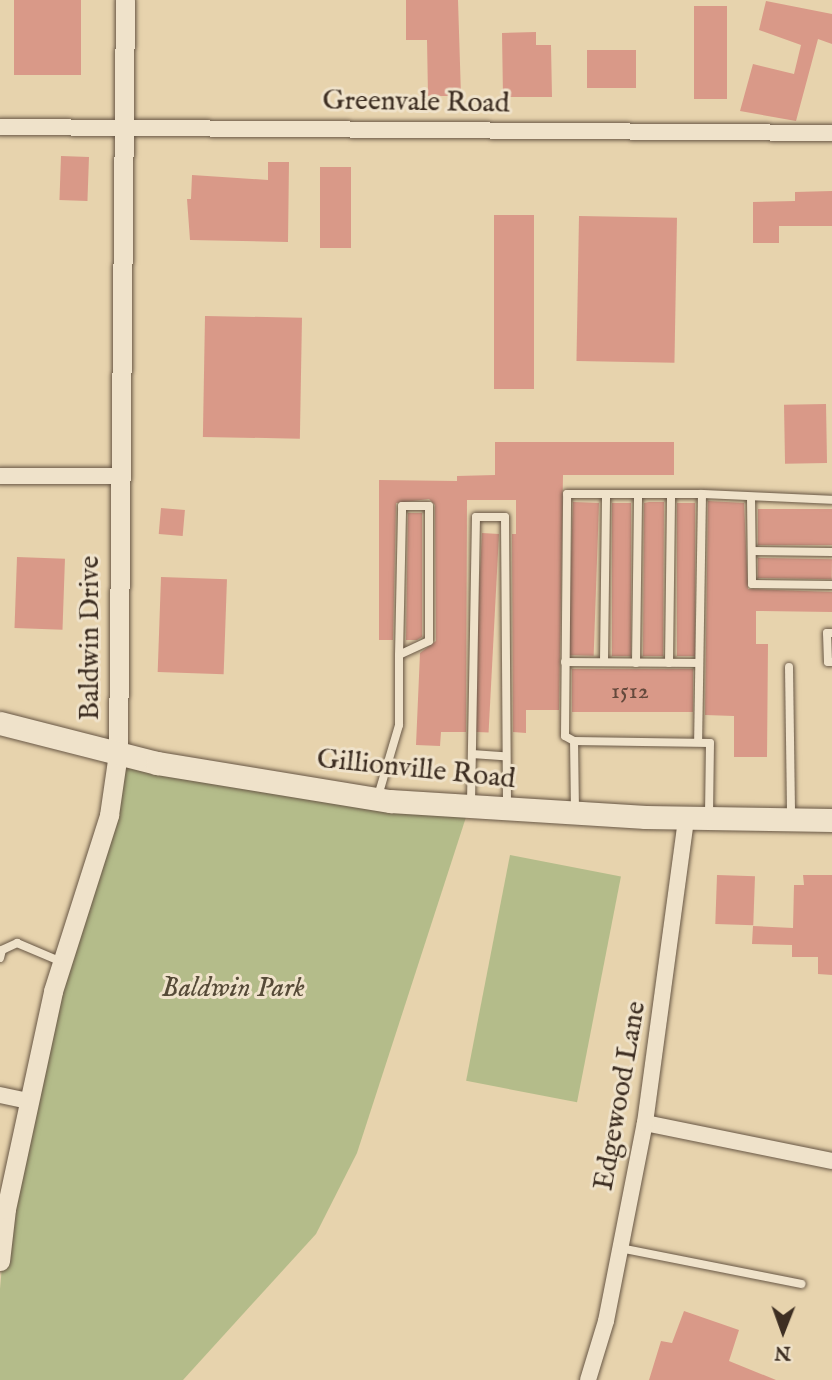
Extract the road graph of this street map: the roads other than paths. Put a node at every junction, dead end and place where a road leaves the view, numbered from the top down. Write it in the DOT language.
graph roads {
  1 [pos="125,0"];
  2 [pos="0,127"];
  3 [pos="123,127"];
  4 [pos="832,133"];
  5 [pos="0,476"];
  6 [pos="120,476"];
  7 [pos="606,494"];
  8 [pos="638,494"];
  9 [pos="671,494"];
  10 [pos="702,494"];
  11 [pos="751,498"];
  12 [pos="832,500"];
  13 [pos="752,551"];
  14 [pos="832,552"];
  15 [pos="832,585"];
  16 [pos="832,633"];
  17 [pos="398,655"];
  18 [pos="565,662"];
  19 [pos="604,662"];
  20 [pos="832,662"];
  21 [pos="636,663"];
  22 [pos="669,663"];
  23 [pos="699,663"];
  24 [pos="789,667"];
  25 [pos="0,723"];
  26 [pos="575,741"];
  27 [pos="698,743"];
  28 [pos="118,754"];
  29 [pos="472,754"];
  30 [pos="504,756"];
  31 [pos="377,799"];
  32 [pos="471,808"];
  33 [pos="507,811"];
  34 [pos="575,814"];
  35 [pos="698,818"];
  36 [pos="791,819"];
  37 [pos="832,820"];
  38 [pos="0,958"];
  39 [pos="62,962"];
  40 [pos="0,1095"];
  41 [pos="29,1101"];
  42 [pos="645,1123"];
  43 [pos="832,1161"];
  44 [pos="620,1248"];
  45 [pos="0,1261"];
  46 [pos="801,1284"];
  47 [pos="588,1380"];
  1 -- 3 [label="street, Baldwin Drive"];
  2 -- 3 [label="street, Greenvale Road"];
  3 -- 4 [label="street, Greenvale Road"];
  3 -- 6 [label="street, Baldwin Drive"];
  5 -- 6 [label="street"];
  6 -- 28 [label="street, Baldwin Drive"];
  7 -- 8 [label="lane"];
  7 -- 18 [label="lane"];
  7 -- 19 [label="lane"];
  8 -- 9 [label="lane"];
  8 -- 21 [label="lane"];
  9 -- 10 [label="lane"];
  9 -- 22 [label="lane"];
  10 -- 11 [label="lane"];
  10 -- 23 [label="lane"];
  11 -- 12 [label="lane"];
  11 -- 13 [label="lane"];
  13 -- 14 [label="lane"];
  13 -- 15 [label="lane"];
  16 -- 20 [label="lane"];
  17 -- 17 [label="lane"];
  17 -- 31 [label="lane"];
  18 -- 19 [label="lane"];
  18 -- 26 [label="lane"];
  19 -- 21 [label="lane"];
  21 -- 22 [label="lane"];
  22 -- 23 [label="lane"];
  23 -- 27 [label="lane"];
  24 -- 36 [label="lane"];
  25 -- 28 [label="main road, Gillionville Road"];
  26 -- 27 [label="lane"];
  26 -- 34 [label="lane"];
  27 -- 35 [label="lane"];
  28 -- 31 [label="main road, Gillionville Road"];
  28 -- 39 [label="street, Baldwin Drive"];
  29 -- 30 [label="lane"];
  29 -- 30 [label="lane"];
  29 -- 32 [label="lane"];
  30 -- 33 [label="lane"];
  31 -- 32 [label="main road, Gillionville Road"];
  32 -- 33 [label="main road, Gillionville Road"];
  33 -- 34 [label="main road, Gillionville Road"];
  34 -- 35 [label="main road, Gillionville Road"];
  35 -- 36 [label="main road, Gillionville Road"];
  35 -- 42 [label="street, Edgewood Lane"];
  36 -- 37 [label="main road, Gillionville Road"];
  38 -- 39 [label="lane"];
  39 -- 41 [label="street, Baldwin Drive"];
  40 -- 41 [label="street"];
  41 -- 45 [label="street, Baldwin Drive"];
  42 -- 43 [label="street"];
  42 -- 44 [label="street, Edgewood Lane"];
  44 -- 46 [label="lane"];
  44 -- 47 [label="street, Edgewood Lane"];
}
